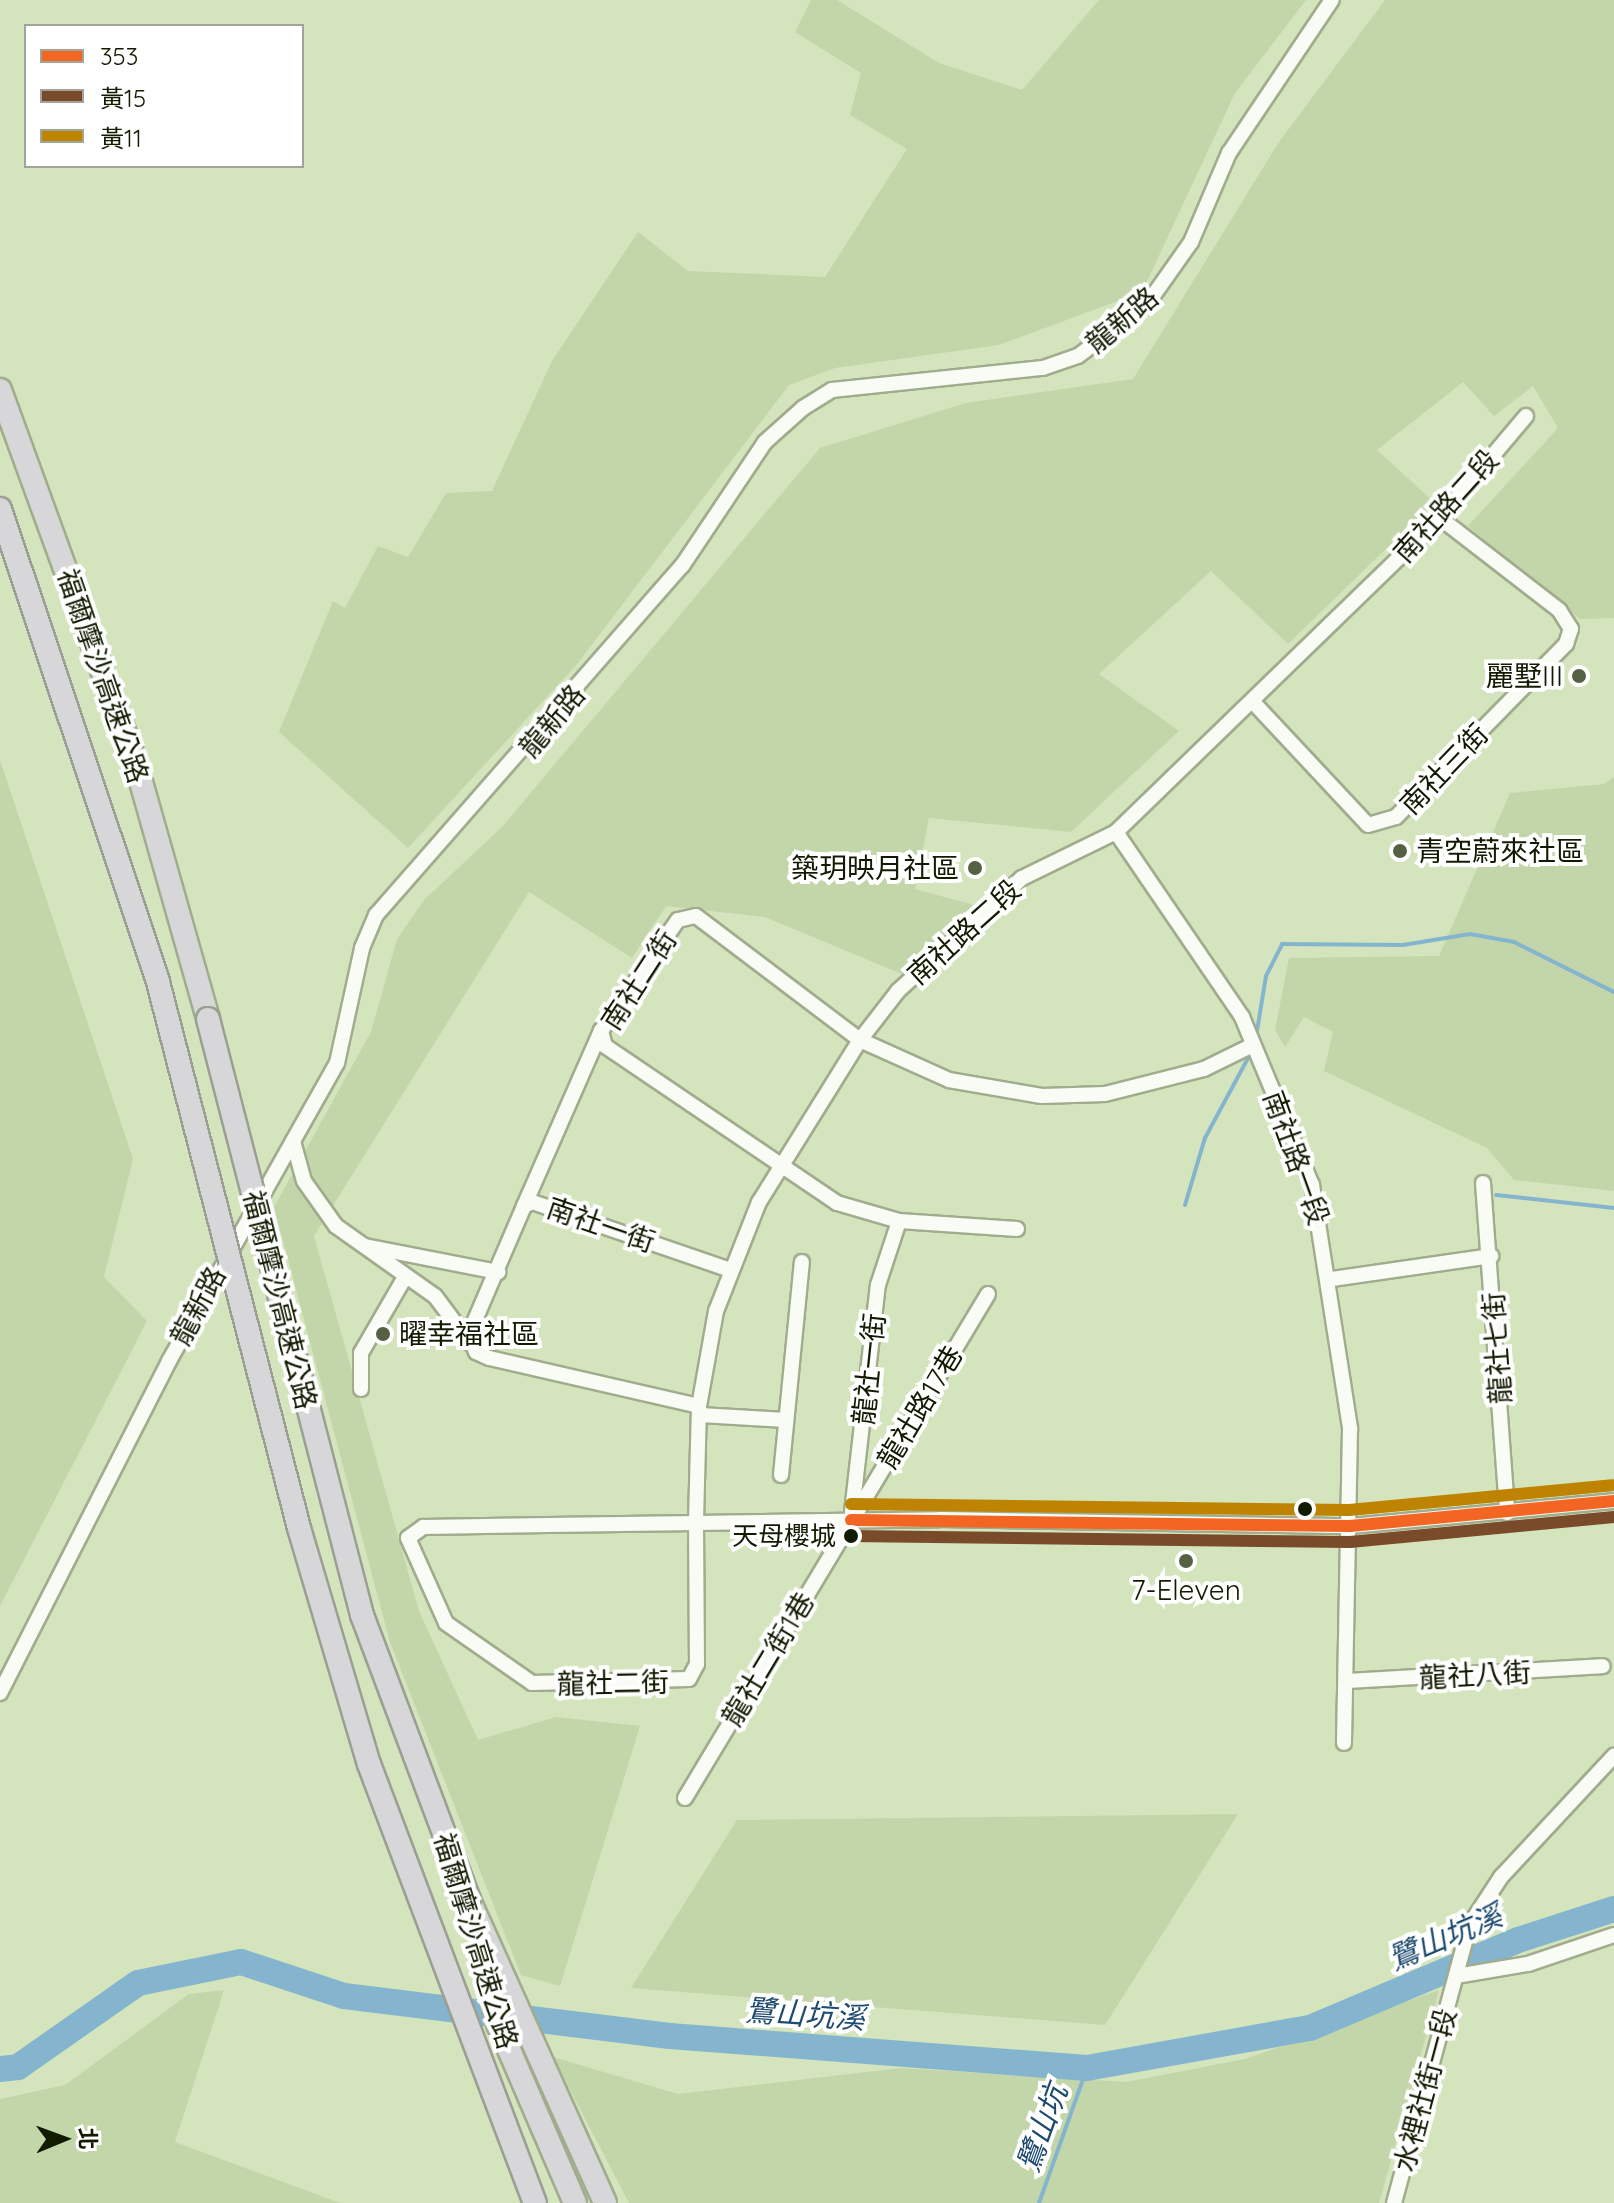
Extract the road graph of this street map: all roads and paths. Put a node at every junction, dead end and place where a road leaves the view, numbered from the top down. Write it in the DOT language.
graph roads {
  1 [pos="1332,0"];
  2 [pos="0,390"];
  3 [pos="1526,416"];
  4 [pos="0,509"];
  5 [pos="1440,518"];
  6 [pos="1253,702"];
  7 [pos="1116,832"];
  8 [pos="601,1031"];
  9 [pos="860,1040"];
  10 [pos="1253,1045"];
  11 [pos="293,1141"];
  12 [pos="784,1172"];
  13 [pos="1483,1183"];
  14 [pos="524,1206"];
  15 [pos="899,1221"];
  16 [pos="1017,1229"];
  17 [pos="353,1242"];
  18 [pos="1491,1256"];
  19 [pos="802,1262"];
  20 [pos="728,1269"];
  21 [pos="498,1272"];
  22 [pos="405,1277"];
  23 [pos="1332,1279"];
  24 [pos="988,1294"];
  25 [pos="470,1343"];
  26 [pos="361,1389"];
  27 [pos="699,1411"];
  28 [pos="786,1420"];
  29 [pos="781,1475"];
  30 [pos="1614,1501"];
  31 [pos="1507,1513"];
  32 [pos="851,1520"];
  33 [pos="696,1523"];
  34 [pos="1350,1526"];
  35 [pos="1603,1666"];
  36 [pos="1346,1681"];
  37 [pos="0,1693"];
  38 [pos="1344,1743"];
  39 [pos="1614,1756"];
  40 [pos="685,1798"];
  41 [pos="469,1900"];
  42 [pos="1614,1935"];
  43 [pos="1456,1976"];
  44 [pos="535,2203"];
  45 [pos="575,2203"];
  46 [pos="605,2203"];
  47 [pos="1394,2203"];
  1 -- 11 [label="street, 龍新路"];
  2 -- 41 [label="highway, 福爾摩沙高速公路, bridge"];
  3 -- 5 [label="street, 南社路二段"];
  4 -- 44 [label="highway, 福爾摩沙高速公路, bridge"];
  5 -- 6 [label="street, 南社路二段"];
  5 -- 6 [label="street, 南社三街"];
  6 -- 7 [label="street, 南社路二段"];
  7 -- 9 [label="street, 南社路二段"];
  7 -- 10 [label="street, 南社路一段"];
  8 -- 9 [label="street, 南社二街"];
  8 -- 12 [label="street, 南社二街"];
  8 -- 14 [label="street"];
  9 -- 10 [label="street, 南社二街"];
  9 -- 12 [label="street, 南社路二段"];
  10 -- 23 [label="street, 南社路一段"];
  11 -- 17 [label="street"];
  11 -- 37 [label="street, 龍新路"];
  12 -- 15 [label="street, 南社二街"];
  12 -- 20 [label="street, 南社路二段"];
  13 -- 18 [label="street, 龍社七街"];
  14 -- 20 [label="street, 南社一街"];
  14 -- 21 [label="street, 南社一街"];
  15 -- 16 [label="street, 南社二街"];
  15 -- 32 [label="street, 龍社一街"];
  17 -- 21 [label="street"];
  17 -- 22 [label="street"];
  18 -- 23 [label="street"];
  18 -- 31 [label="street, 龍社七街"];
  19 -- 28 [label="street"];
  20 -- 27 [label="street, 南社路二段"];
  21 -- 25 [label="street, 南社一街"];
  22 -- 25 [label="street"];
  22 -- 26 [label="street"];
  23 -- 34 [label="street, 南社路一段"];
  24 -- 32 [label="street, 龍社路17巷"];
  25 -- 27 [label="street"];
  27 -- 28 [label="street"];
  27 -- 33 [label="street, 南社路二段"];
  28 -- 29 [label="street"];
  30 -- 31 [label="street, 龍社二街"];
  31 -- 34 [label="street, 龍社二街"];
  32 -- 33 [label="street, 龍社二街"];
  32 -- 34 [label="street, 龍社二街"];
  32 -- 40 [label="street, 龍社二街1巷"];
  33 -- 33 [label="street, 龍社二街"];
  34 -- 36 [label="street"];
  35 -- 36 [label="street, 龍社八街"];
  36 -- 38 [label="street"];
  39 -- 43 [label="street, 水裡社街一段"];
  41 -- 45 [label="highway, 福爾摩沙高速公路"];
  41 -- 46 [label="highway"];
  42 -- 43 [label="street"];
  43 -- 47 [label="street, 水裡社街一段"];
}
